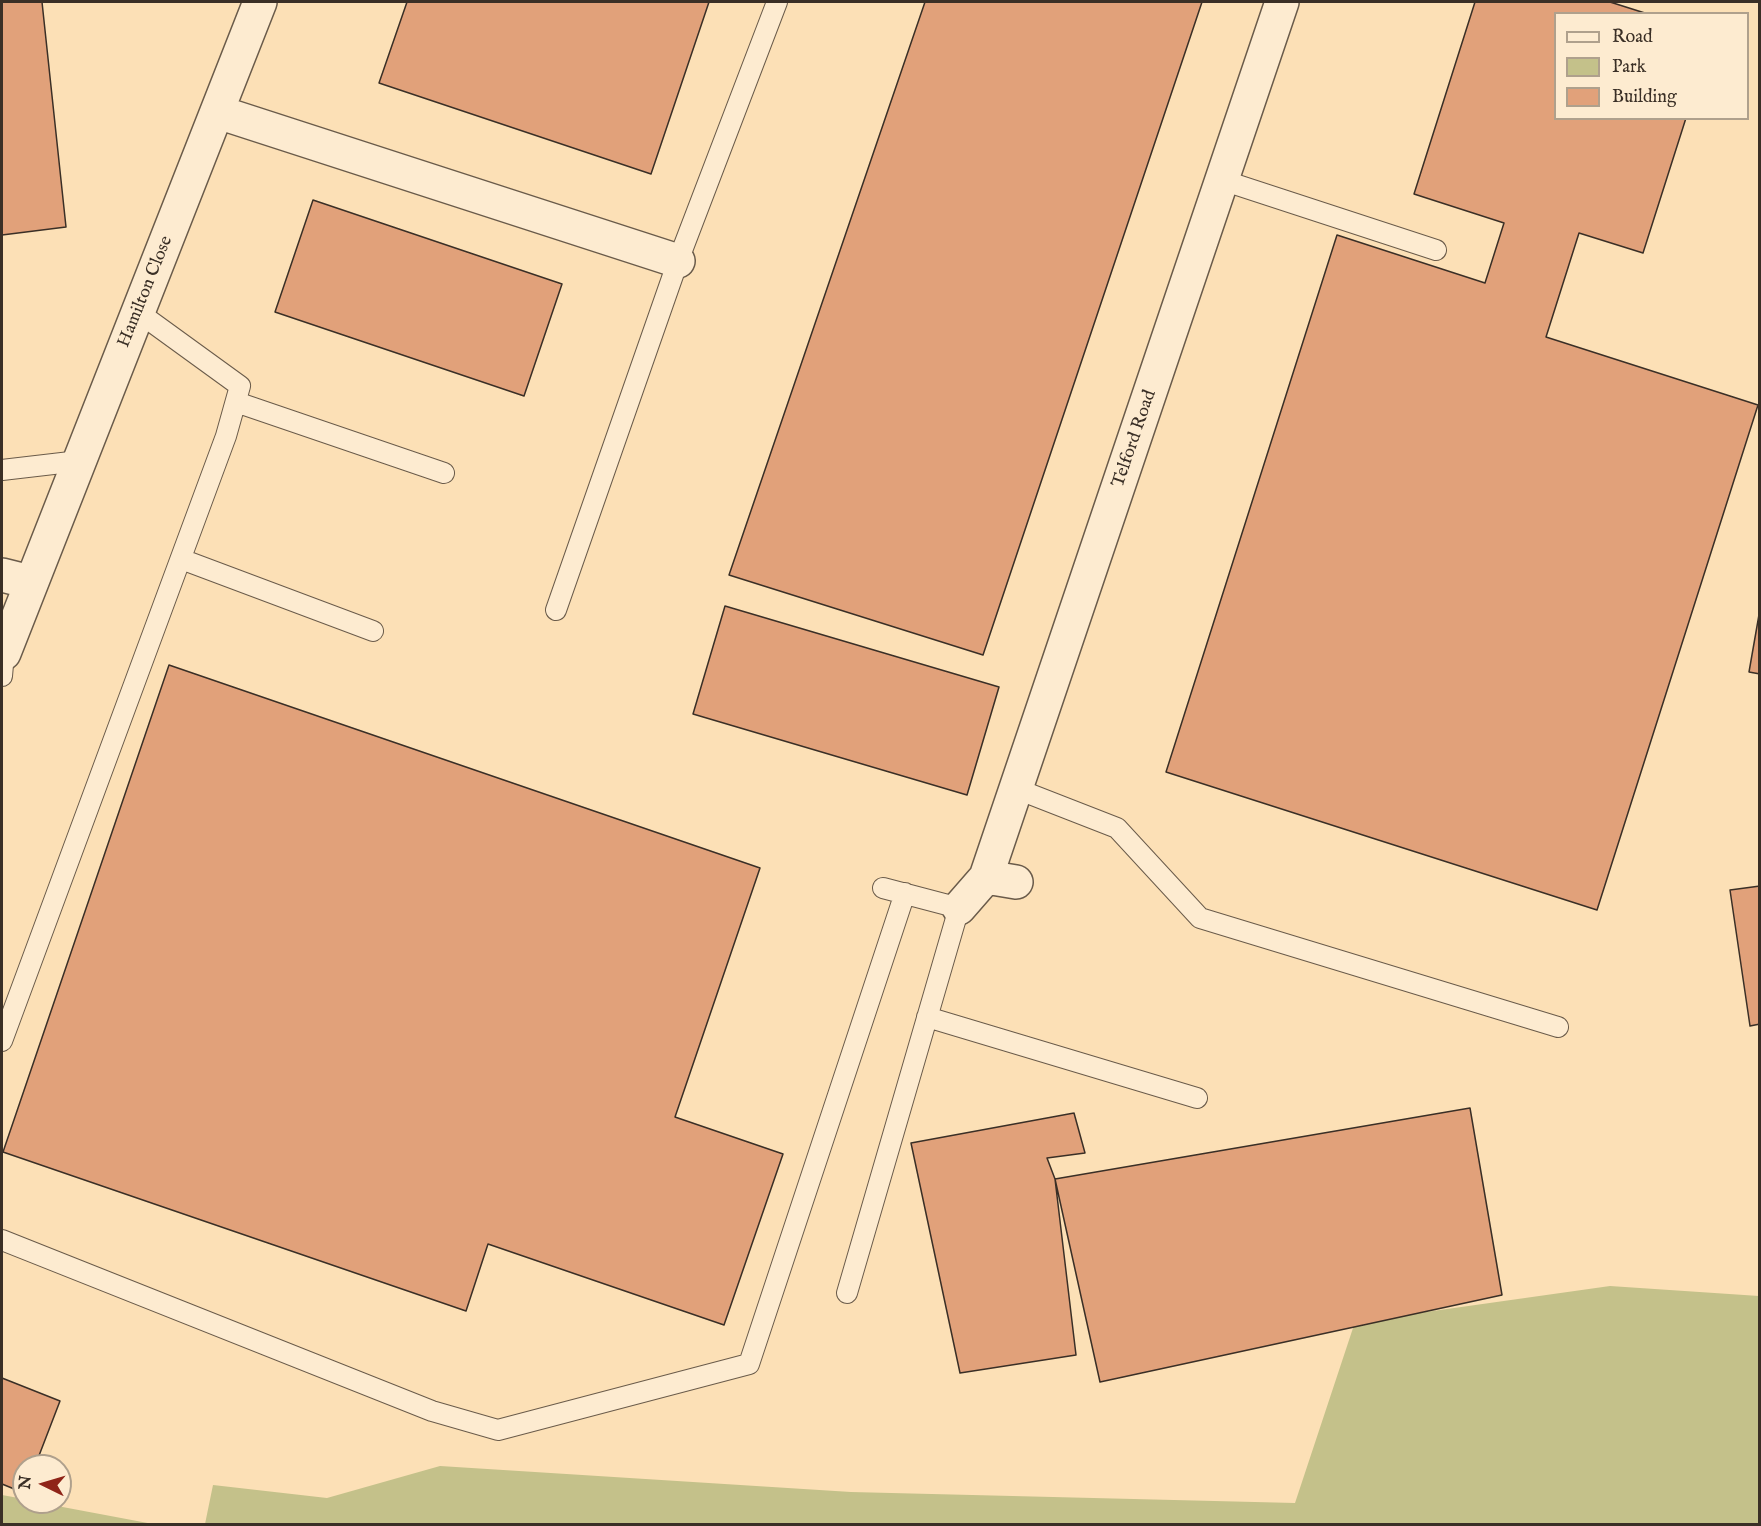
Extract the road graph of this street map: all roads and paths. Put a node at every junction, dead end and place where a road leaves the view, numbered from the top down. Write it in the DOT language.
graph roads {
  1 [pos="260,2"];
  2 [pos="777,2"];
  3 [pos="1282,2"];
  4 [pos="218,112"];
  5 [pos="1222,180"];
  6 [pos="1436,250"];
  7 [pos="678,261"];
  8 [pos="138,312"];
  9 [pos="236,402"];
  10 [pos="79,461"];
  11 [pos="2,470"];
  12 [pos="444,473"];
  13 [pos="181,559"];
  14 [pos="16,579"];
  15 [pos="556,610"];
  16 [pos="373,631"];
  17 [pos="3,665"];
  18 [pos="1017,789"];
  19 [pos="883,888"];
  20 [pos="905,893"];
  21 [pos="959,908"];
  22 [pos="927,1017"];
  23 [pos="1558,1028"];
  24 [pos="2,1041"];
  25 [pos="1197,1098"];
  26 [pos="2,1240"];
  27 [pos="847,1293"];
  1 -- 4 [label="street, Hamilton Close"];
  2 -- 7 [label="lane"];
  3 -- 5 [label="street, Telford Road"];
  4 -- 7 [label="street"];
  4 -- 8 [label="street, Hamilton Close"];
  5 -- 6 [label="lane"];
  5 -- 18 [label="street, Telford Road"];
  7 -- 15 [label="lane"];
  8 -- 9 [label="lane"];
  8 -- 10 [label="street, Hamilton Close"];
  9 -- 12 [label="lane"];
  9 -- 13 [label="lane"];
  10 -- 11 [label="lane"];
  10 -- 14 [label="street, Hamilton Close"];
  13 -- 16 [label="lane"];
  13 -- 24 [label="lane"];
  14 -- 17 [label="street, Hamilton Close"];
  18 -- 21 [label="street, Telford Road"];
  18 -- 23 [label="lane"];
  19 -- 20 [label="lane"];
  20 -- 21 [label="lane"];
  20 -- 26 [label="lane"];
  21 -- 22 [label="lane"];
  22 -- 25 [label="lane"];
  22 -- 27 [label="lane"];
}
